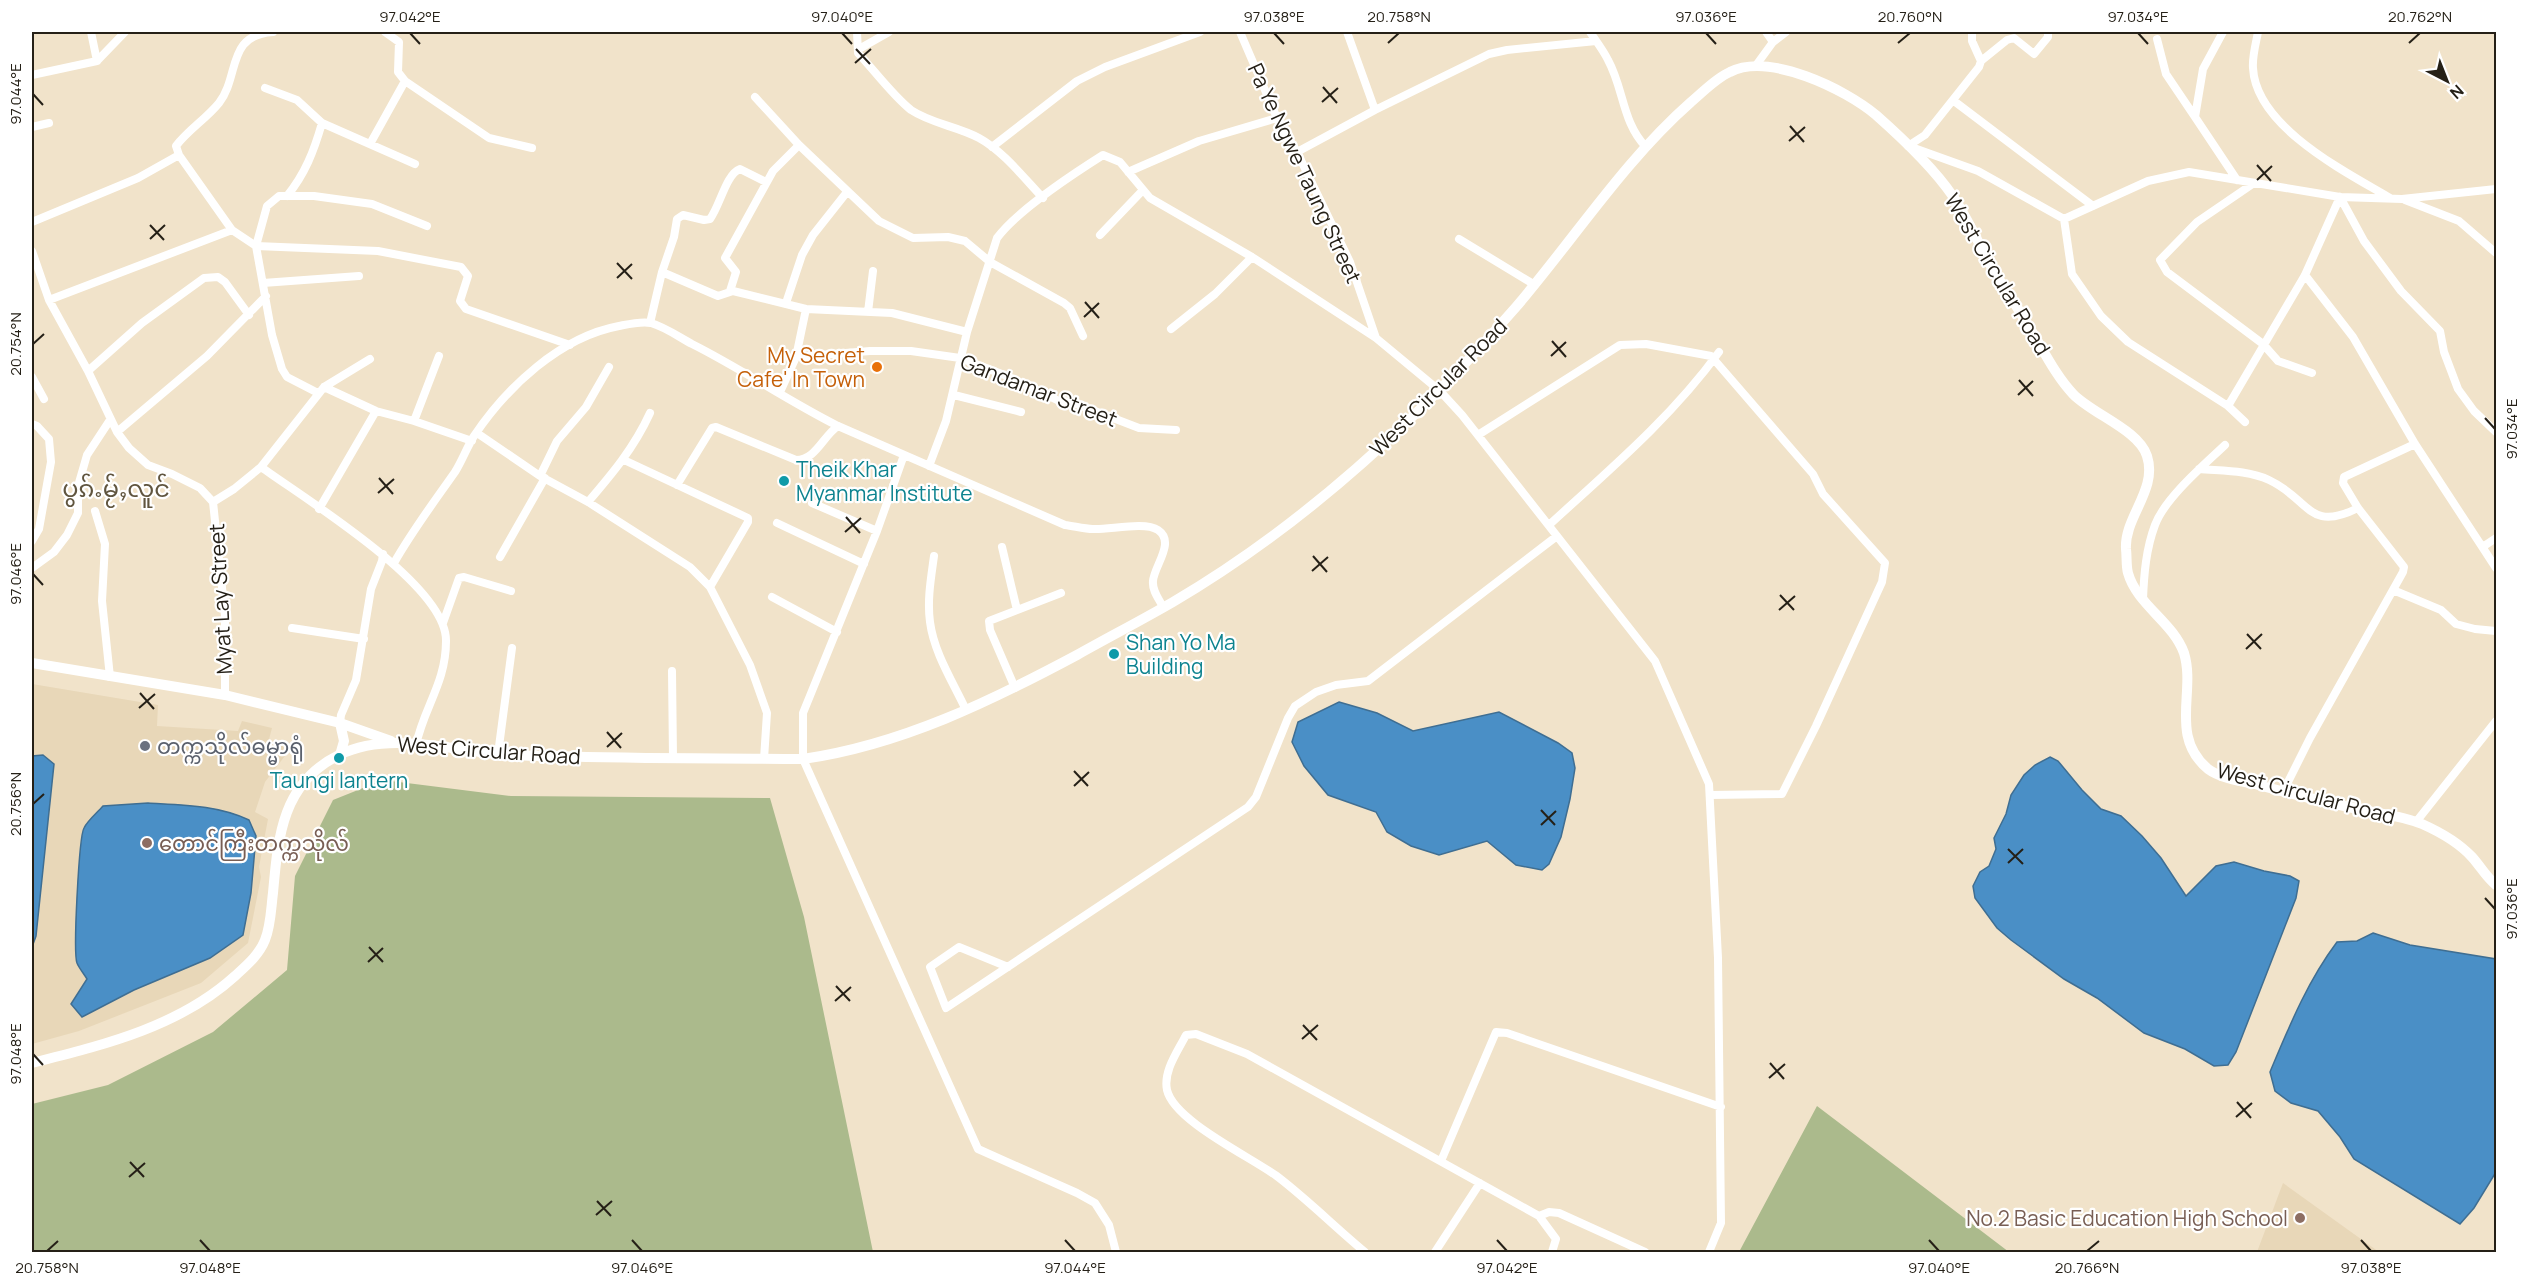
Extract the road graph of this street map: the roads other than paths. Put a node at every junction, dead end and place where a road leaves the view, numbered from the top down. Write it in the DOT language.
graph roads {
  1 [pos="91,32"];
  2 [pos="125,32"];
  3 [pos="273,32"];
  4 [pos="385,32"];
  5 [pos="857,32"];
  6 [pos="889,32"];
  7 [pos="1200,32"];
  8 [pos="1240,32"];
  9 [pos="1347,32"];
  10 [pos="1590,32"];
  11 [pos="1766,32"];
  12 [pos="1786,32"];
  13 [pos="1972,32"];
  14 [pos="2048,32"];
  15 [pos="2223,32"];
  16 [pos="2258,32"];
  17 [pos="2157,39"];
  18 [pos="1596,41"];
  19 [pos="1773,42"];
  20 [pos="859,49"];
  21 [pos="97,61"];
  22 [pos="1981,61"];
  23 [pos="1757,64"];
  24 [pos="32,75"];
  25 [pos="405,81"];
  26 [pos="265,88"];
  27 [pos="755,97"];
  28 [pos="1954,100"];
  29 [pos="1375,110"];
  30 [pos="2194,117"];
  31 [pos="1277,118"];
  32 [pos="49,123"];
  33 [pos="322,123"];
  34 [pos="32,127"];
  35 [pos="370,144"];
  36 [pos="799,145"];
  37 [pos="1908,146"];
  38 [pos="992,147"];
  39 [pos="1646,147"];
  40 [pos="532,148"];
  41 [pos="1297,152"];
  42 [pos="180,155"];
  43 [pos="415,164"];
  44 [pos="1128,172"];
  45 [pos="2237,180"];
  46 [pos="766,182"];
  47 [pos="2254,183"];
  48 [pos="2496,189"];
  49 [pos="1143,190"];
  50 [pos="847,192"];
  51 [pos="286,196"];
  52 [pos="2340,197"];
  53 [pos="1043,198"];
  54 [pos="2390,198"];
  55 [pos="2402,199"];
  56 [pos="2093,206"];
  57 [pos="2064,219"];
  58 [pos="32,222"];
  59 [pos="428,226"];
  60 [pos="232,230"];
  61 [pos="1100,235"];
  62 [pos="1459,239"];
  63 [pos="256,246"];
  64 [pos="32,251"];
  65 [pos="2496,253"];
  66 [pos="1252,257"];
  67 [pos="990,262"];
  68 [pos="873,271"];
  69 [pos="662,272"];
  70 [pos="2305,275"];
  71 [pos="359,276"];
  72 [pos="263,283"];
  73 [pos="1535,285"];
  74 [pos="730,291"];
  75 [pos="266,296"];
  76 [pos="49,300"];
  77 [pos="786,303"];
  78 [pos="806,309"];
  79 [pos="868,312"];
  80 [pos="249,315"];
  81 [pos="650,323"];
  82 [pos="1171,329"];
  83 [pos="967,332"];
  84 [pos="1083,336"];
  85 [pos="1376,338"];
  86 [pos="2263,344"];
  87 [pos="570,345"];
  88 [pos="439,356"];
  89 [pos="1716,356"];
  90 [pos="796,357"];
  91 [pos="960,358"];
  92 [pos="370,359"];
  93 [pos="609,367"];
  94 [pos="88,371"];
  95 [pos="2312,373"];
  96 [pos="32,376"];
  97 [pos="321,390"];
  98 [pos="1440,390"];
  99 [pos="780,392"];
  100 [pos="954,395"];
  101 [pos="44,399"];
  102 [pos="2228,406"];
  103 [pos="376,411"];
  104 [pos="1021,412"];
  105 [pos="650,413"];
  106 [pos="110,420"];
  107 [pos="414,421"];
  108 [pos="2245,422"];
  109 [pos="32,424"];
  110 [pos="838,426"];
  111 [pos="1176,430"];
  112 [pos="117,432"];
  113 [pos="2496,432"];
  114 [pos="477,433"];
  115 [pos="1478,435"];
  116 [pos="472,441"];
  117 [pos="2415,444"];
  118 [pos="2225,445"];
  119 [pos="904,455"];
  120 [pos="624,460"];
  121 [pos="929,466"];
  122 [pos="261,467"];
  123 [pos="2199,469"];
  124 [pos="542,477"];
  125 [pos="677,485"];
  126 [pos="213,502"];
  127 [pos="588,502"];
  128 [pos="812,503"];
  129 [pos="2358,508"];
  130 [pos="319,509"];
  131 [pos="95,511"];
  132 [pos="777,523"];
  133 [pos="1549,525"];
  134 [pos="877,531"];
  135 [pos="1557,536"];
  136 [pos="2496,538"];
  137 [pos="32,541"];
  138 [pos="2484,546"];
  139 [pos="1002,547"];
  140 [pos="382,554"];
  141 [pos="934,556"];
  142 [pos="500,557"];
  143 [pos="394,563"];
  144 [pos="864,564"];
  145 [pos="32,568"];
  146 [pos="2496,568"];
  147 [pos="710,587"];
  148 [pos="2393,590"];
  149 [pos="511,591"];
  150 [pos="1061,593"];
  151 [pos="772,597"];
  152 [pos="2143,599"];
  153 [pos="1163,607"];
  154 [pos="1017,610"];
  155 [pos="443,624"];
  156 [pos="292,628"];
  157 [pos="2496,631"];
  158 [pos="837,632"];
  159 [pos="364,639"];
  160 [pos="512,648"];
  161 [pos="32,663"];
  162 [pos="672,670"];
  163 [pos="110,677"];
  164 [pos="1015,688"];
  165 [pos="225,695"];
  166 [pos="966,710"];
  167 [pos="2496,721"];
  168 [pos="340,723"];
  169 [pos="392,741"];
  170 [pos="416,745"];
  171 [pos="498,754"];
  172 [pos="340,755"];
  173 [pos="673,758"];
  174 [pos="764,759"];
  175 [pos="803,759"];
  176 [pos="2283,792"];
  177 [pos="1710,795"];
  178 [pos="2416,822"];
  179 [pos="2496,885"];
  180 [pos="1008,967"];
  181 [pos="32,1063"];
  182 [pos="1721,1107"];
  183 [pos="1441,1161"];
  184 [pos="1480,1183"];
  185 [pos="1539,1216"];
  186 [pos="1116,1252"];
  187 [pos="1365,1252"];
  188 [pos="1435,1252"];
  189 [pos="1552,1252"];
  190 [pos="1645,1252"];
  191 [pos="1709,1252"];
  1 -- 21 [label="street"];
  2 -- 21 [label="street"];
  3 -- 42 [label="street"];
  4 -- 25 [label="street"];
  5 -- 20 [label="street"];
  6 -- 20 [label="street"];
  7 -- 38 [label="street"];
  8 -- 31 [label="street, Pa Ye Ngwe Taung Street"];
  9 -- 29 [label="street"];
  10 -- 18 [label="street"];
  11 -- 19 [label="street"];
  12 -- 19 [label="street"];
  13 -- 22 [label="street"];
  14 -- 22 [label="street"];
  15 -- 30 [label="street"];
  16 -- 54 [label="street"];
  17 -- 30 [label="street"];
  18 -- 29 [label="street"];
  18 -- 39 [label="street"];
  19 -- 23 [label="street"];
  20 -- 38 [label="street"];
  21 -- 24 [label="street"];
  22 -- 28 [label="street"];
  23 -- 37 [label="street, West Circular Road"];
  23 -- 39 [label="street, West Circular Road"];
  25 -- 35 [label="street"];
  25 -- 40 [label="street"];
  26 -- 33 [label="street"];
  27 -- 36 [label="street"];
  28 -- 37 [label="street"];
  28 -- 56 [label="street"];
  29 -- 41 [label="street"];
  30 -- 45 [label="street"];
  31 -- 41 [label="street, Pa Ye Ngwe Taung Street"];
  31 -- 44 [label="street"];
  32 -- 34 [label="street"];
  33 -- 35 [label="street"];
  33 -- 51 [label="street"];
  35 -- 43 [label="street"];
  36 -- 46 [label="street"];
  36 -- 50 [label="street"];
  37 -- 57 [label="street"];
  37 -- 152 [label="street, West Circular Road"];
  38 -- 53 [label="street"];
  39 -- 73 [label="street, West Circular Road"];
  41 -- 85 [label="street, Pa Ye Ngwe Taung Street"];
  42 -- 58 [label="street"];
  42 -- 60 [label="street"];
  44 -- 49 [label="street"];
  44 -- 53 [label="street"];
  45 -- 47 [label="street"];
  45 -- 56 [label="street"];
  46 -- 69 [label="street"];
  46 -- 74 [label="street"];
  47 -- 52 [label="street"];
  47 -- 86 [label="street"];
  48 -- 55 [label="street"];
  49 -- 61 [label="street"];
  49 -- 66 [label="street"];
  50 -- 67 [label="street"];
  50 -- 77 [label="street"];
  51 -- 59 [label="street"];
  51 -- 63 [label="street"];
  52 -- 54 [label="street"];
  52 -- 70 [label="street"];
  52 -- 113 [label="street"];
  53 -- 67 [label="street"];
  54 -- 55 [label="street"];
  55 -- 65 [label="street"];
  56 -- 57 [label="street"];
  57 -- 102 [label="street"];
  60 -- 63 [label="street"];
  60 -- 76 [label="street"];
  62 -- 73 [label="street"];
  63 -- 72 [label="street"];
  63 -- 87 [label="street"];
  64 -- 76 [label="street, Myat Lay Street"];
  66 -- 82 [label="street"];
  66 -- 85 [label="street"];
  67 -- 83 [label="street"];
  67 -- 84 [label="street"];
  68 -- 79 [label="street"];
  69 -- 74 [label="street"];
  69 -- 81 [label="street"];
  70 -- 86 [label="street"];
  70 -- 117 [label="street"];
  71 -- 72 [label="street"];
  72 -- 75 [label="street"];
  73 -- 98 [label="street, West Circular Road"];
  74 -- 77 [label="street"];
  75 -- 80 [label="street"];
  75 -- 97 [label="street"];
  76 -- 94 [label="street, Myat Lay Street"];
  77 -- 78 [label="street"];
  78 -- 79 [label="street"];
  78 -- 90 [label="street"];
  79 -- 83 [label="street"];
  80 -- 94 [label="street"];
  80 -- 112 [label="street"];
  81 -- 87 [label="street"];
  81 -- 99 [label="street"];
  83 -- 91 [label="street"];
  85 -- 98 [label="street"];
  86 -- 95 [label="street"];
  86 -- 102 [label="street"];
  87 -- 114 [label="street"];
  88 -- 107 [label="street"];
  89 -- 115 [label="street"];
  89 -- 133 [label="street"];
  89 -- 177 [label="street"];
  90 -- 91 [label="street, Gandamar Street"];
  90 -- 99 [label="street"];
  91 -- 100 [label="street"];
  91 -- 111 [label="street, Gandamar Street"];
  92 -- 97 [label="street"];
  93 -- 124 [label="street"];
  94 -- 106 [label="street, Myat Lay Street"];
  96 -- 101 [label="street"];
  97 -- 103 [label="street"];
  97 -- 122 [label="street"];
  98 -- 115 [label="street"];
  98 -- 153 [label="street, West Circular Road"];
  99 -- 110 [label="street"];
  100 -- 104 [label="street"];
  100 -- 121 [label="street"];
  102 -- 108 [label="street"];
  103 -- 107 [label="street"];
  103 -- 130 [label="street"];
  105 -- 120 [label="street"];
  106 -- 112 [label="street, Myat Lay Street"];
  106 -- 145 [label="street"];
  107 -- 116 [label="street"];
  109 -- 137 [label="street"];
  110 -- 119 [label="street"];
  110 -- 125 [label="street"];
  112 -- 126 [label="street, Myat Lay Street"];
  114 -- 116 [label="street"];
  114 -- 124 [label="street"];
  115 -- 133 [label="street"];
  116 -- 143 [label="street"];
  117 -- 129 [label="street"];
  117 -- 138 [label="street"];
  118 -- 123 [label="street"];
  119 -- 121 [label="street"];
  119 -- 134 [label="street"];
  120 -- 125 [label="street"];
  120 -- 127 [label="street"];
  121 -- 153 [label="street"];
  122 -- 126 [label="street"];
  122 -- 130 [label="street"];
  123 -- 129 [label="street"];
  123 -- 152 [label="street"];
  124 -- 127 [label="street"];
  124 -- 142 [label="street"];
  125 -- 147 [label="street"];
  126 -- 165 [label="street, Myat Lay Street"];
  127 -- 147 [label="street"];
  128 -- 134 [label="street"];
  129 -- 148 [label="street"];
  130 -- 140 [label="street"];
  131 -- 163 [label="street"];
  132 -- 144 [label="street"];
  133 -- 135 [label="street"];
  134 -- 144 [label="street"];
  135 -- 177 [label="street"];
  135 -- 180 [label="street"];
  136 -- 138 [label="street"];
  138 -- 146 [label="street"];
  139 -- 154 [label="street"];
  140 -- 143 [label="street"];
  140 -- 159 [label="street"];
  141 -- 166 [label="street"];
  143 -- 155 [label="street"];
  144 -- 158 [label="street"];
  147 -- 174 [label="street"];
  148 -- 157 [label="street"];
  148 -- 176 [label="street"];
  149 -- 155 [label="street"];
  150 -- 154 [label="street"];
  151 -- 158 [label="street"];
  152 -- 176 [label="street, West Circular Road"];
  153 -- 164 [label="street, West Circular Road"];
  154 -- 164 [label="street"];
  155 -- 170 [label="street"];
  156 -- 159 [label="street"];
  158 -- 175 [label="street"];
  159 -- 168 [label="street"];
  160 -- 171 [label="street"];
  161 -- 163 [label="street"];
  162 -- 173 [label="street"];
  163 -- 165 [label="street"];
  164 -- 166 [label="street, West Circular Road"];
  165 -- 168 [label="street"];
  166 -- 175 [label="street, West Circular Road"];
  167 -- 178 [label="street"];
  168 -- 169 [label="street"];
  168 -- 172 [label="street"];
  169 -- 170 [label="street, West Circular Road"];
  169 -- 172 [label="street, West Circular Road"];
  170 -- 171 [label="street, West Circular Road"];
  171 -- 173 [label="street, West Circular Road"];
  172 -- 181 [label="street, West Circular Road"];
  173 -- 174 [label="street, West Circular Road"];
  174 -- 175 [label="street, West Circular Road"];
  175 -- 186 [label="street"];
  176 -- 178 [label="street, West Circular Road"];
  177 -- 182 [label="street"];
  178 -- 179 [label="street, West Circular Road"];
  180 -- 180 [label="street"];
  182 -- 183 [label="street"];
  182 -- 191 [label="street"];
  183 -- 184 [label="street"];
  183 -- 187 [label="street"];
  184 -- 185 [label="street"];
  184 -- 188 [label="street"];
  185 -- 189 [label="street"];
  185 -- 190 [label="street"];
}
